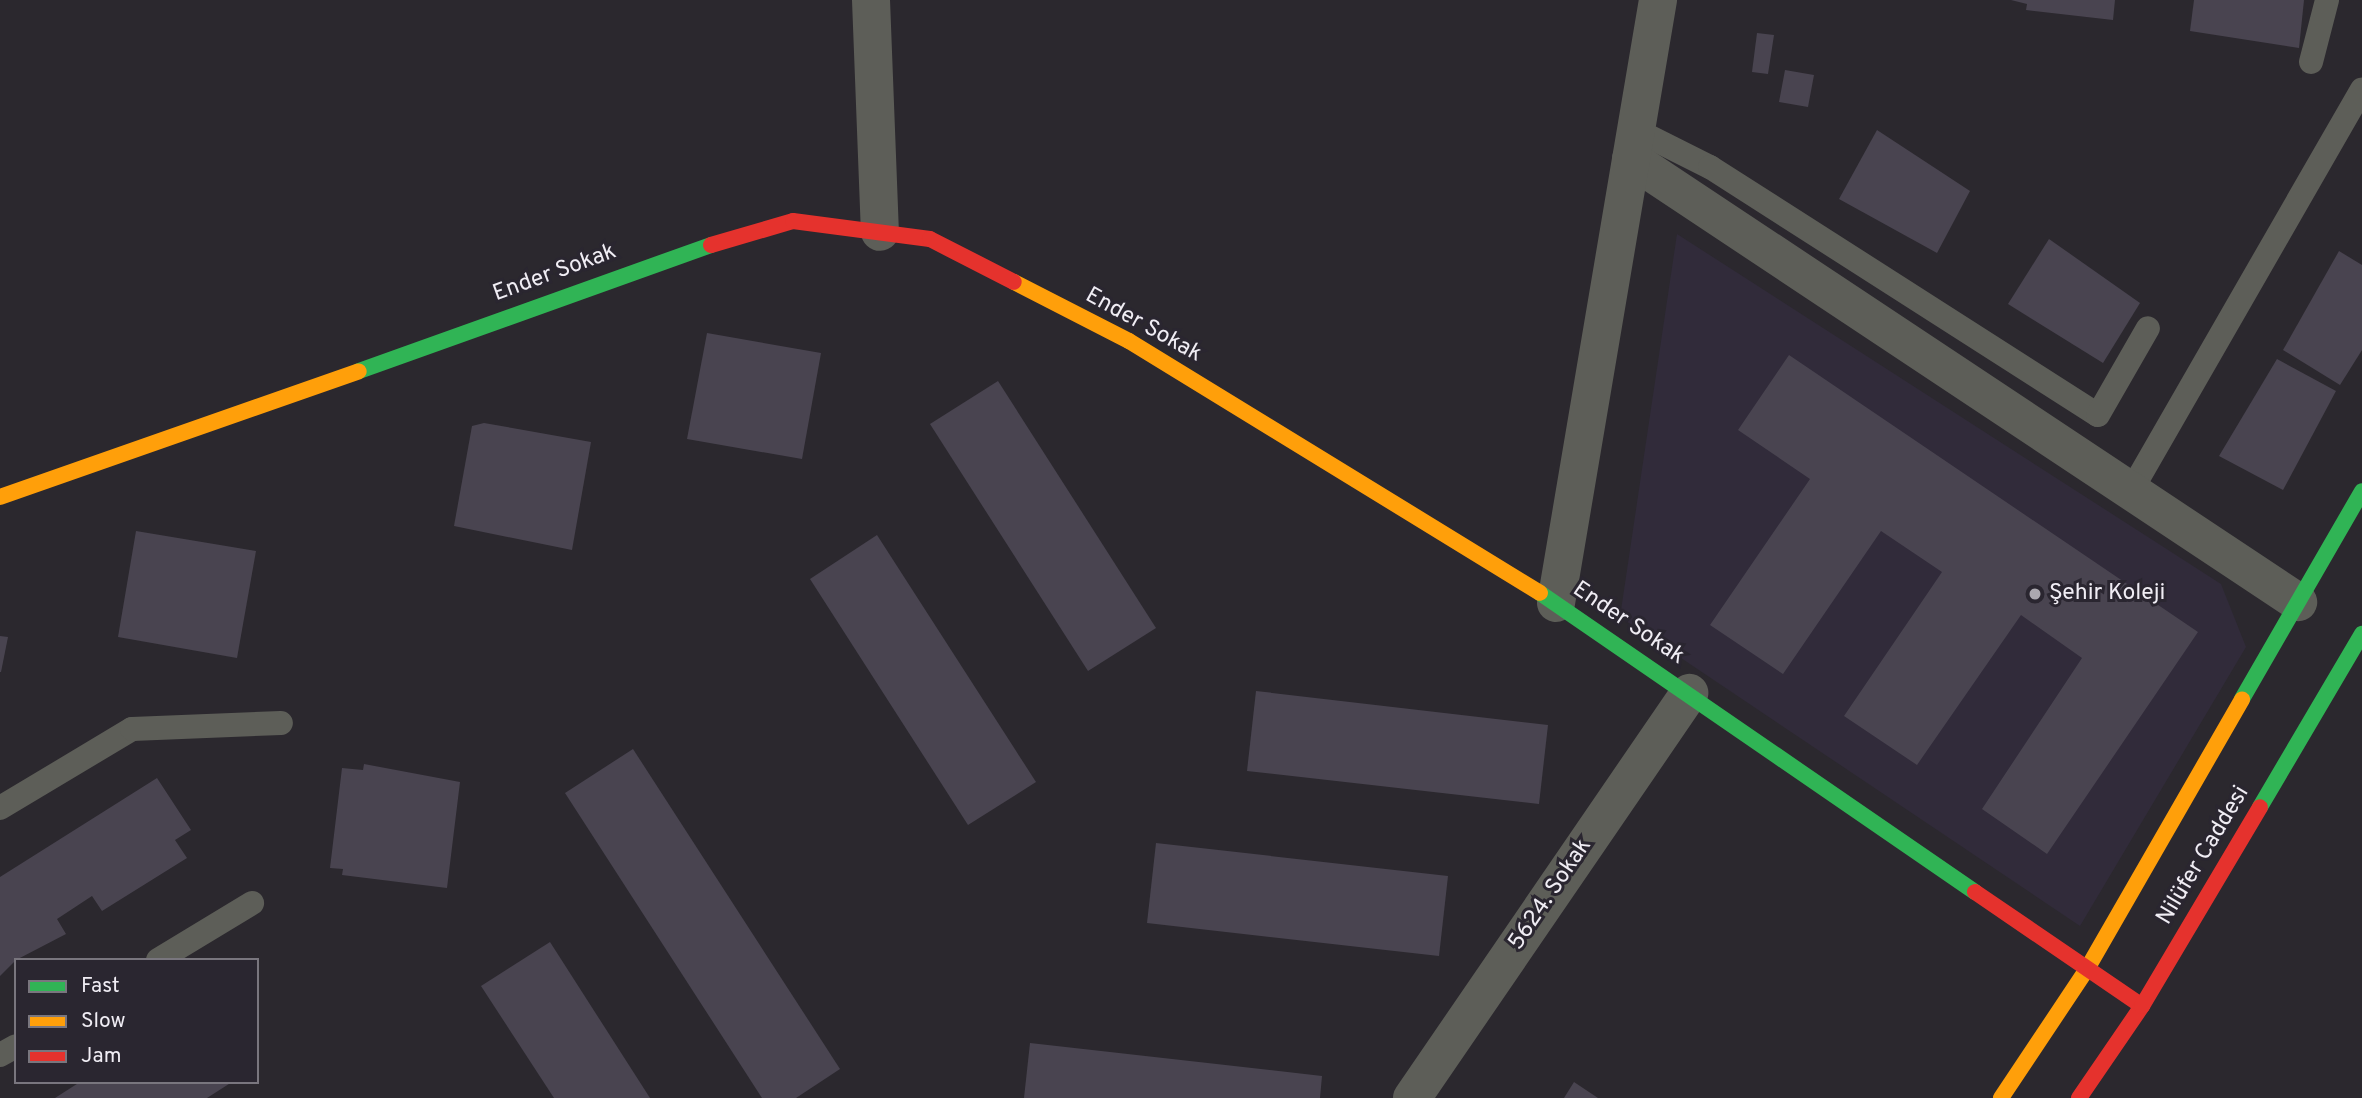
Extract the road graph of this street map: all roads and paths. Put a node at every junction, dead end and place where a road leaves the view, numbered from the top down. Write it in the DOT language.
graph roads {
  1 [pos="872,0"];
  2 [pos="1658,0"];
  3 [pos="2327,0"];
  4 [pos="2312,62"];
  5 [pos="2362,90"];
  6 [pos="1633,144"];
  7 [pos="880,232"];
  8 [pos="2148,328"];
  9 [pos="2131,491"];
  10 [pos="2362,491"];
  11 [pos="0,497"];
  12 [pos="2298,602"];
  13 [pos="1556,603"];
  14 [pos="2362,634"];
  15 [pos="1689,692"];
  16 [pos="281,723"];
  17 [pos="0,808"];
  18 [pos="252,903"];
  19 [pos="161,958"];
  20 [pos="2087,969"];
  21 [pos="2142,1006"];
  22 [pos="1412,1098"];
  23 [pos="2001,1098"];
  24 [pos="2079,1098"];
  1 -- 7 [label="street"];
  2 -- 6 [label="street"];
  3 -- 4 [label="lane"];
  5 -- 9 [label="lane"];
  6 -- 8 [label="lane"];
  6 -- 9 [label="street"];
  6 -- 13 [label="street"];
  7 -- 11 [label="street, Ender Sokak"];
  7 -- 13 [label="street, Ender Sokak"];
  9 -- 12 [label="street"];
  10 -- 12 [label="street"];
  12 -- 20 [label="street"];
  13 -- 15 [label="street, Ender Sokak"];
  14 -- 21 [label="street, Nilüfer Caddesi"];
  15 -- 20 [label="street, Ender Sokak"];
  15 -- 22 [label="street, 5624. Sokak"];
  16 -- 17 [label="lane"];
  18 -- 19 [label="lane"];
  20 -- 21 [label="street, Ender Sokak"];
  20 -- 23 [label="street"];
  21 -- 24 [label="street, Nilüfer Caddesi"];
}
